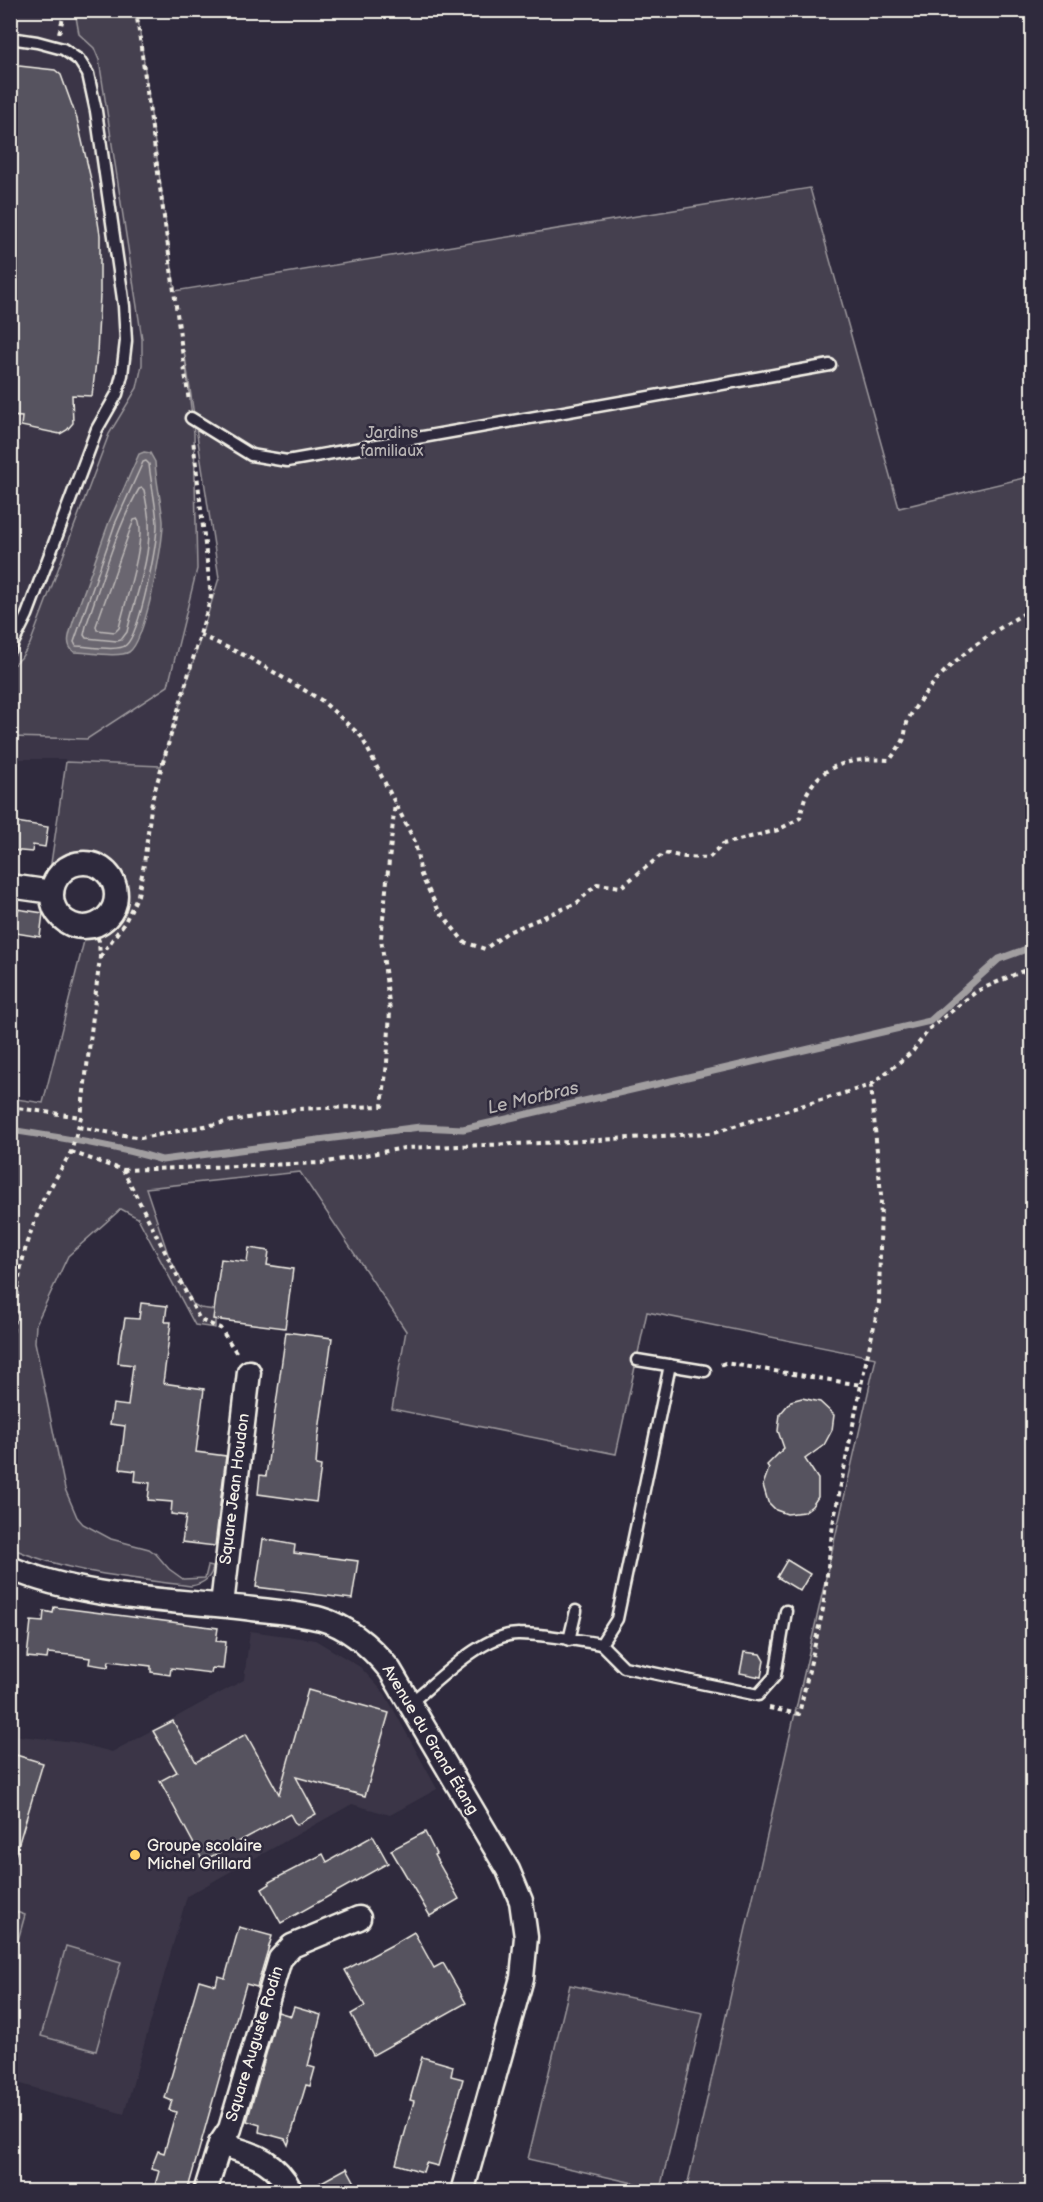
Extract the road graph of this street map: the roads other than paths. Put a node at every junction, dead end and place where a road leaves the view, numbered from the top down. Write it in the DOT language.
graph roads {
  1 [pos="10,38"];
  2 [pos="830,365"];
  3 [pos="191,418"];
  4 [pos="10,649"];
  5 [pos="10,886"];
  6 [pos="52,892"];
  7 [pos="637,1360"];
  8 [pos="670,1365"];
  9 [pos="705,1371"];
  10 [pos="249,1372"];
  11 [pos="10,1568"];
  12 [pos="222,1605"];
  13 [pos="576,1611"];
  14 [pos="786,1611"];
  15 [pos="569,1640"];
  16 [pos="602,1644"];
  17 [pos="409,1704"];
  18 [pos="359,1918"];
  19 [pos="220,2144"];
  20 [pos="205,2192"];
  21 [pos="292,2192"];
  22 [pos="462,2192"];
  1 -- 4 [label="lane"];
  2 -- 3 [label="lane"];
  5 -- 6 [label="street"];
  6 -- 6 [label="street"];
  7 -- 8 [label="lane"];
  8 -- 9 [label="lane"];
  8 -- 16 [label="lane"];
  10 -- 12 [label="street, Square Jean Houdon"];
  11 -- 12 [label="street, Avenue du Grand Étang"];
  12 -- 17 [label="street, Avenue du Grand Étang"];
  13 -- 15 [label="lane"];
  14 -- 16 [label="lane"];
  15 -- 16 [label="lane"];
  15 -- 17 [label="lane"];
  17 -- 22 [label="street, Avenue du Grand Étang"];
  18 -- 19 [label="street, Square Auguste Rodin"];
  19 -- 20 [label="street, Square Auguste Rodin"];
  19 -- 21 [label="street"];
}
